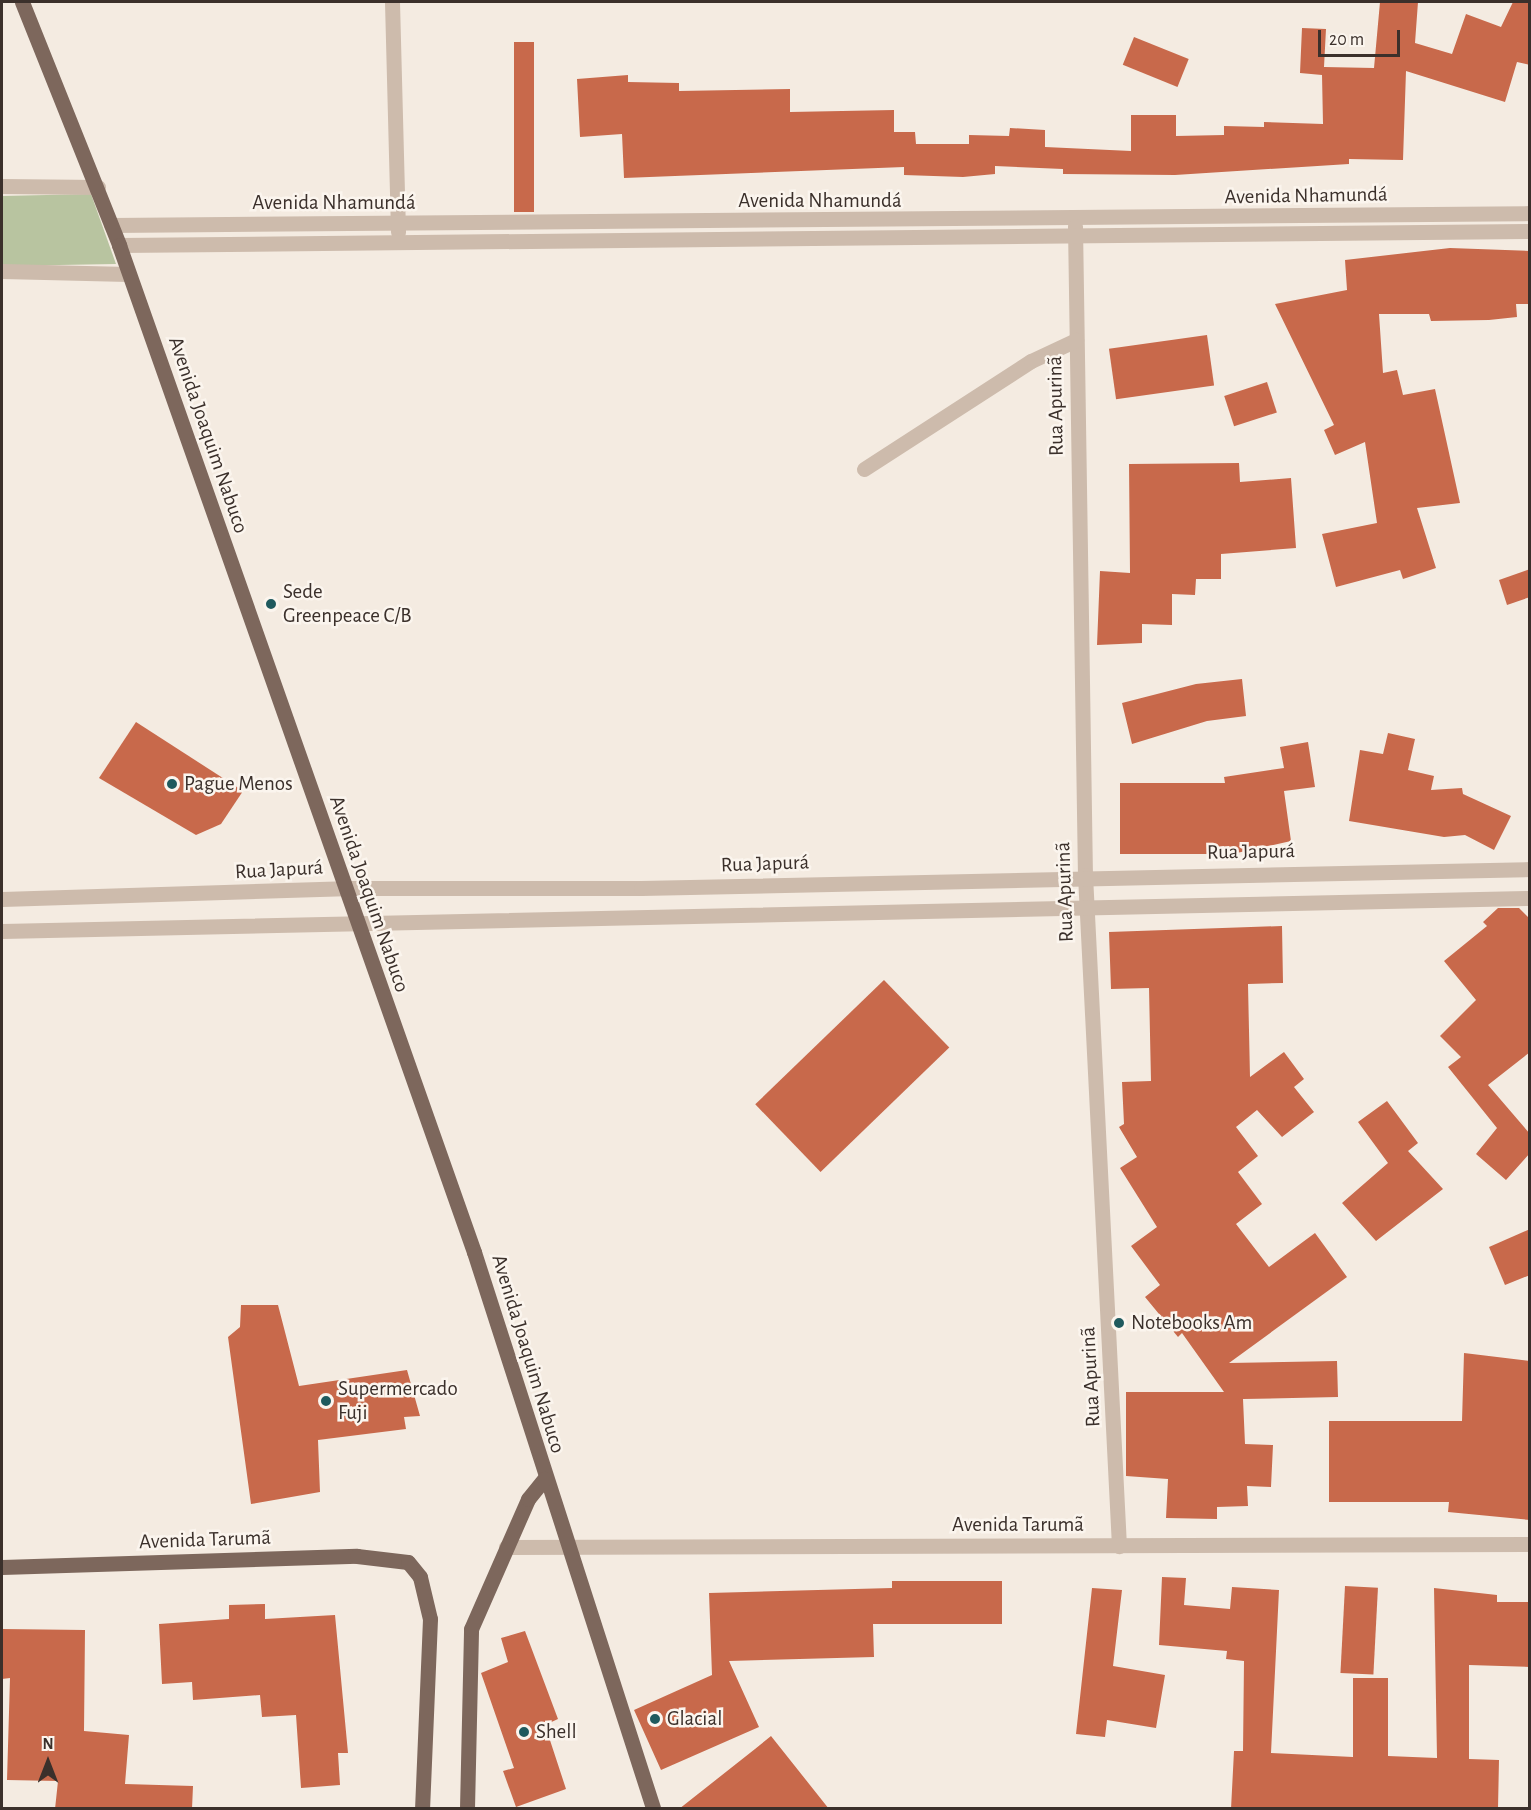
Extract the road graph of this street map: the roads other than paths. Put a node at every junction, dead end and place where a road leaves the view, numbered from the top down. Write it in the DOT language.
graph roads {
  1 [pos="21,2"];
  2 [pos="392,2"];
  3 [pos="2,186"];
  4 [pos="98,187"];
  5 [pos="1530,213"];
  6 [pos="1075,220"];
  7 [pos="398,223"];
  8 [pos="111,225"];
  9 [pos="1530,231"];
  10 [pos="1075,236"];
  11 [pos="398,243"];
  12 [pos="119,245"];
  13 [pos="2,271"];
  14 [pos="129,273"];
  15 [pos="1076,340"];
  16 [pos="864,469"];
  17 [pos="1530,869"];
  18 [pos="1084,875"];
  19 [pos="344,888"];
  20 [pos="1530,898"];
  21 [pos="2,899"];
  22 [pos="1086,907"];
  23 [pos="357,924"];
  24 [pos="2,931"];
  25 [pos="544,1479"];
  26 [pos="1530,1544"];
  27 [pos="568,1546"];
  28 [pos="1119,1546"];
  29 [pos="506,1547"];
  30 [pos="2,1567"];
  31 [pos="422,1809"];
  32 [pos="467,1809"];
  33 [pos="653,1809"];
  1 -- 4 [label="main road, Avenida Joaquim Nabuco"];
  2 -- 7 [label="street"];
  3 -- 4 [label="street"];
  4 -- 8 [label="main road, Avenida Joaquim Nabuco"];
  5 -- 6 [label="street, Avenida Nhamundá"];
  6 -- 7 [label="street, Avenida Nhamundá"];
  6 -- 10 [label="street, Rua Apurinã"];
  7 -- 8 [label="street, Avenida Nhamundá"];
  7 -- 11 [label="street"];
  8 -- 12 [label="main road, Avenida Joaquim Nabuco"];
  9 -- 10 [label="street, Avenida Nhamundá"];
  10 -- 11 [label="street, Avenida Nhamundá"];
  10 -- 15 [label="street, Rua Apurinã"];
  11 -- 12 [label="street, Avenida Nhamundá"];
  12 -- 14 [label="main road, Avenida Joaquim Nabuco"];
  13 -- 14 [label="street"];
  14 -- 19 [label="main road, Avenida Joaquim Nabuco"];
  15 -- 16 [label="street"];
  15 -- 18 [label="street, Rua Apurinã"];
  17 -- 18 [label="street, Rua Japurá"];
  18 -- 19 [label="street, Rua Japurá"];
  18 -- 22 [label="street, Rua Apurinã"];
  19 -- 21 [label="street, Rua Japurá"];
  19 -- 23 [label="main road, Avenida Joaquim Nabuco"];
  20 -- 22 [label="street"];
  22 -- 23 [label="street"];
  22 -- 28 [label="street, Rua Apurinã"];
  23 -- 24 [label="street"];
  23 -- 25 [label="main road, Avenida Joaquim Nabuco"];
  25 -- 27 [label="main road, Avenida Joaquim Nabuco"];
  25 -- 29 [label="main road"];
  26 -- 28 [label="street, Avenida Tarumã"];
  27 -- 28 [label="street, Avenida Tarumã"];
  27 -- 29 [label="street, Avenida Tarumã"];
  27 -- 33 [label="main road, Avenida Joaquim Nabuco"];
  29 -- 32 [label="main road"];
  30 -- 31 [label="main road, Avenida Tarumã"];
}
